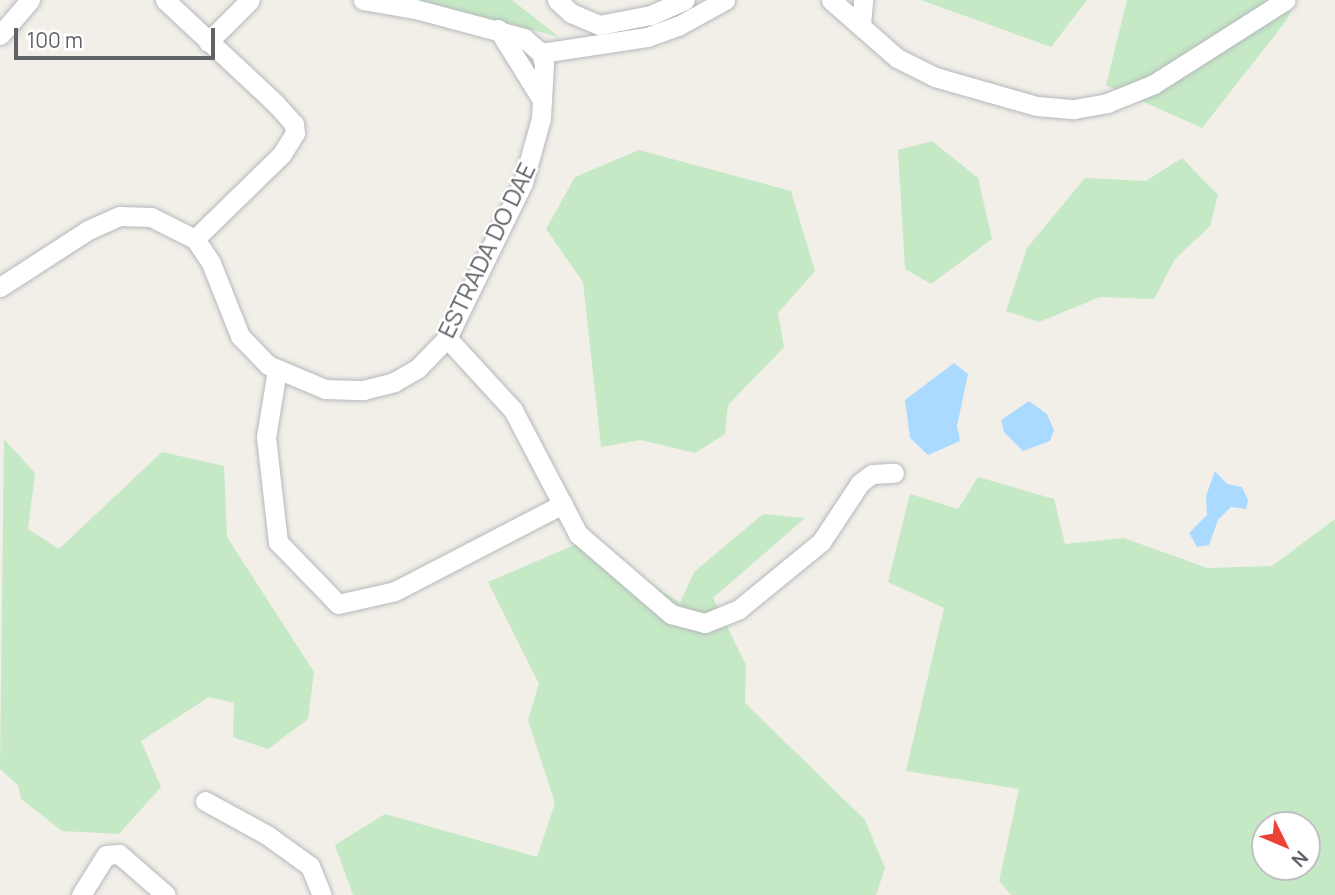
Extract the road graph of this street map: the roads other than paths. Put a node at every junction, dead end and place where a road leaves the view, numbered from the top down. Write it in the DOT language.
graph roads {
  1 [pos="30,0"];
  2 [pos="165,0"];
  3 [pos="250,0"];
  4 [pos="363,0"];
  5 [pos="557,0"];
  6 [pos="685,0"];
  7 [pos="725,0"];
  8 [pos="831,0"];
  9 [pos="863,0"];
  10 [pos="1286,0"];
  11 [pos="861,25"];
  12 [pos="498,29"];
  13 [pos="0,35"];
  14 [pos="208,43"];
  15 [pos="541,53"];
  16 [pos="542,101"];
  17 [pos="195,239"];
  18 [pos="0,287"];
  19 [pos="447,338"];
  20 [pos="277,370"];
  21 [pos="894,473"];
  22 [pos="563,504"];
  23 [pos="205,801"];
  24 [pos="81,895"];
  25 [pos="166,895"];
  26 [pos="322,895"];
  1 -- 13 [label="street"];
  2 -- 14 [label="street"];
  3 -- 14 [label="street"];
  4 -- 12 [label="street"];
  5 -- 6 [label="street"];
  7 -- 15 [label="street"];
  8 -- 11 [label="street"];
  9 -- 11 [label="street"];
  10 -- 11 [label="street"];
  12 -- 15 [label="street"];
  12 -- 16 [label="street"];
  14 -- 17 [label="street"];
  15 -- 16 [label="street, ESTRADA DO DAE"];
  16 -- 19 [label="street, ESTRADA DO DAE"];
  17 -- 18 [label="street"];
  17 -- 20 [label="street, ESTRADA DO DAE"];
  19 -- 20 [label="street, ESTRADA DO DAE"];
  19 -- 22 [label="street"];
  20 -- 22 [label="street"];
  21 -- 22 [label="street"];
  23 -- 26 [label="street"];
  24 -- 25 [label="street"];
}
